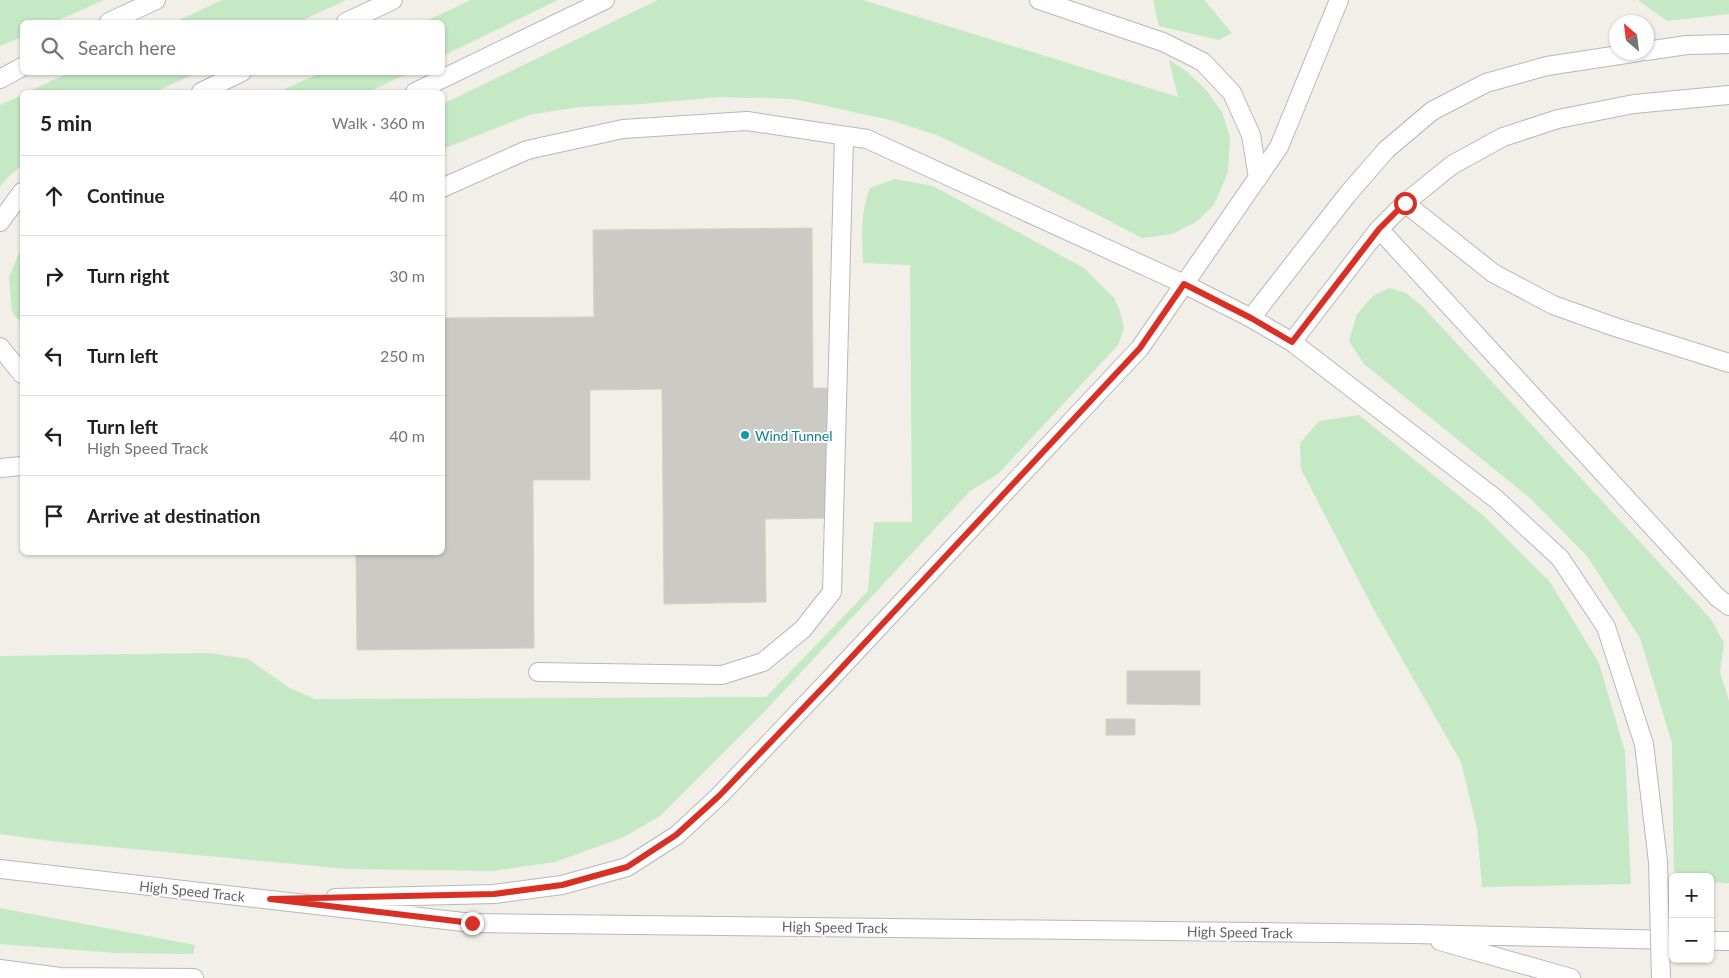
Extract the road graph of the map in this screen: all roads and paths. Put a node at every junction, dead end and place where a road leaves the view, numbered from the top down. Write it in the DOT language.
graph roads {
  1 [pos="156,0"];
  2 [pos="392,0"];
  3 [pos="605,0"];
  4 [pos="1039,0"];
  5 [pos="1339,0"];
  6 [pos="113,20"];
  7 [pos="350,20"];
  8 [pos="1729,44"];
  9 [pos="1654,50"];
  10 [pos="1609,57"];
  11 [pos="20,63"];
  12 [pos="20,68"];
  13 [pos="0,71"];
  14 [pos="236,75"];
  15 [pos="0,79"];
  16 [pos="205,90"];
  17 [pos="419,90"];
  18 [pos="1729,95"];
  19 [pos="844,136"];
  20 [pos="1258,178"];
  21 [pos="445,187"];
  22 [pos="20,195"];
  23 [pos="1405,203"];
  24 [pos="0,222"];
  25 [pos="1379,229"];
  26 [pos="1184,284"];
  27 [pos="1251,318"];
  28 [pos="1292,342"];
  29 [pos="0,347"];
  30 [pos="1729,363"];
  31 [pos="20,372"];
  32 [pos="20,466"];
  33 [pos="0,468"];
  34 [pos="1729,606"];
  35 [pos="538,672"];
  36 [pos="0,870"];
  37 [pos="270,899"];
  38 [pos="1414,934"];
  39 [pos="1669,940"];
  40 [pos="1714,941"];
  41 [pos="1729,942"];
  42 [pos="0,969"];
  43 [pos="194,978"];
  44 [pos="1572,978"];
  45 [pos="1661,978"];
  1 -- 6 [label="lane"];
  2 -- 7 [label="lane"];
  3 -- 17 [label="lane"];
  4 -- 20 [label="lane"];
  5 -- 20 [label="lane"];
  8 -- 9 [label="lane"];
  10 -- 27 [label="lane"];
  11 -- 13 [label="lane"];
  12 -- 15 [label="lane"];
  14 -- 16 [label="lane"];
  18 -- 23 [label="lane"];
  19 -- 21 [label="lane"];
  19 -- 26 [label="lane"];
  19 -- 35 [label="lane"];
  20 -- 26 [label="lane"];
  22 -- 24 [label="lane"];
  23 -- 25 [label="lane"];
  23 -- 30 [label="lane"];
  25 -- 28 [label="lane"];
  25 -- 34 [label="lane"];
  26 -- 27 [label="lane"];
  26 -- 37 [label="lane"];
  27 -- 28 [label="lane"];
  28 -- 45 [label="lane, bridge"];
  29 -- 31 [label="lane"];
  32 -- 33 [label="lane"];
  36 -- 37 [label="lane, High Speed Track"];
  37 -- 38 [label="lane, High Speed Track"];
  38 -- 39 [label="lane, High Speed Track"];
  38 -- 44 [label="lane"];
  40 -- 41 [label="lane"];
  42 -- 43 [label="lane"];
}
